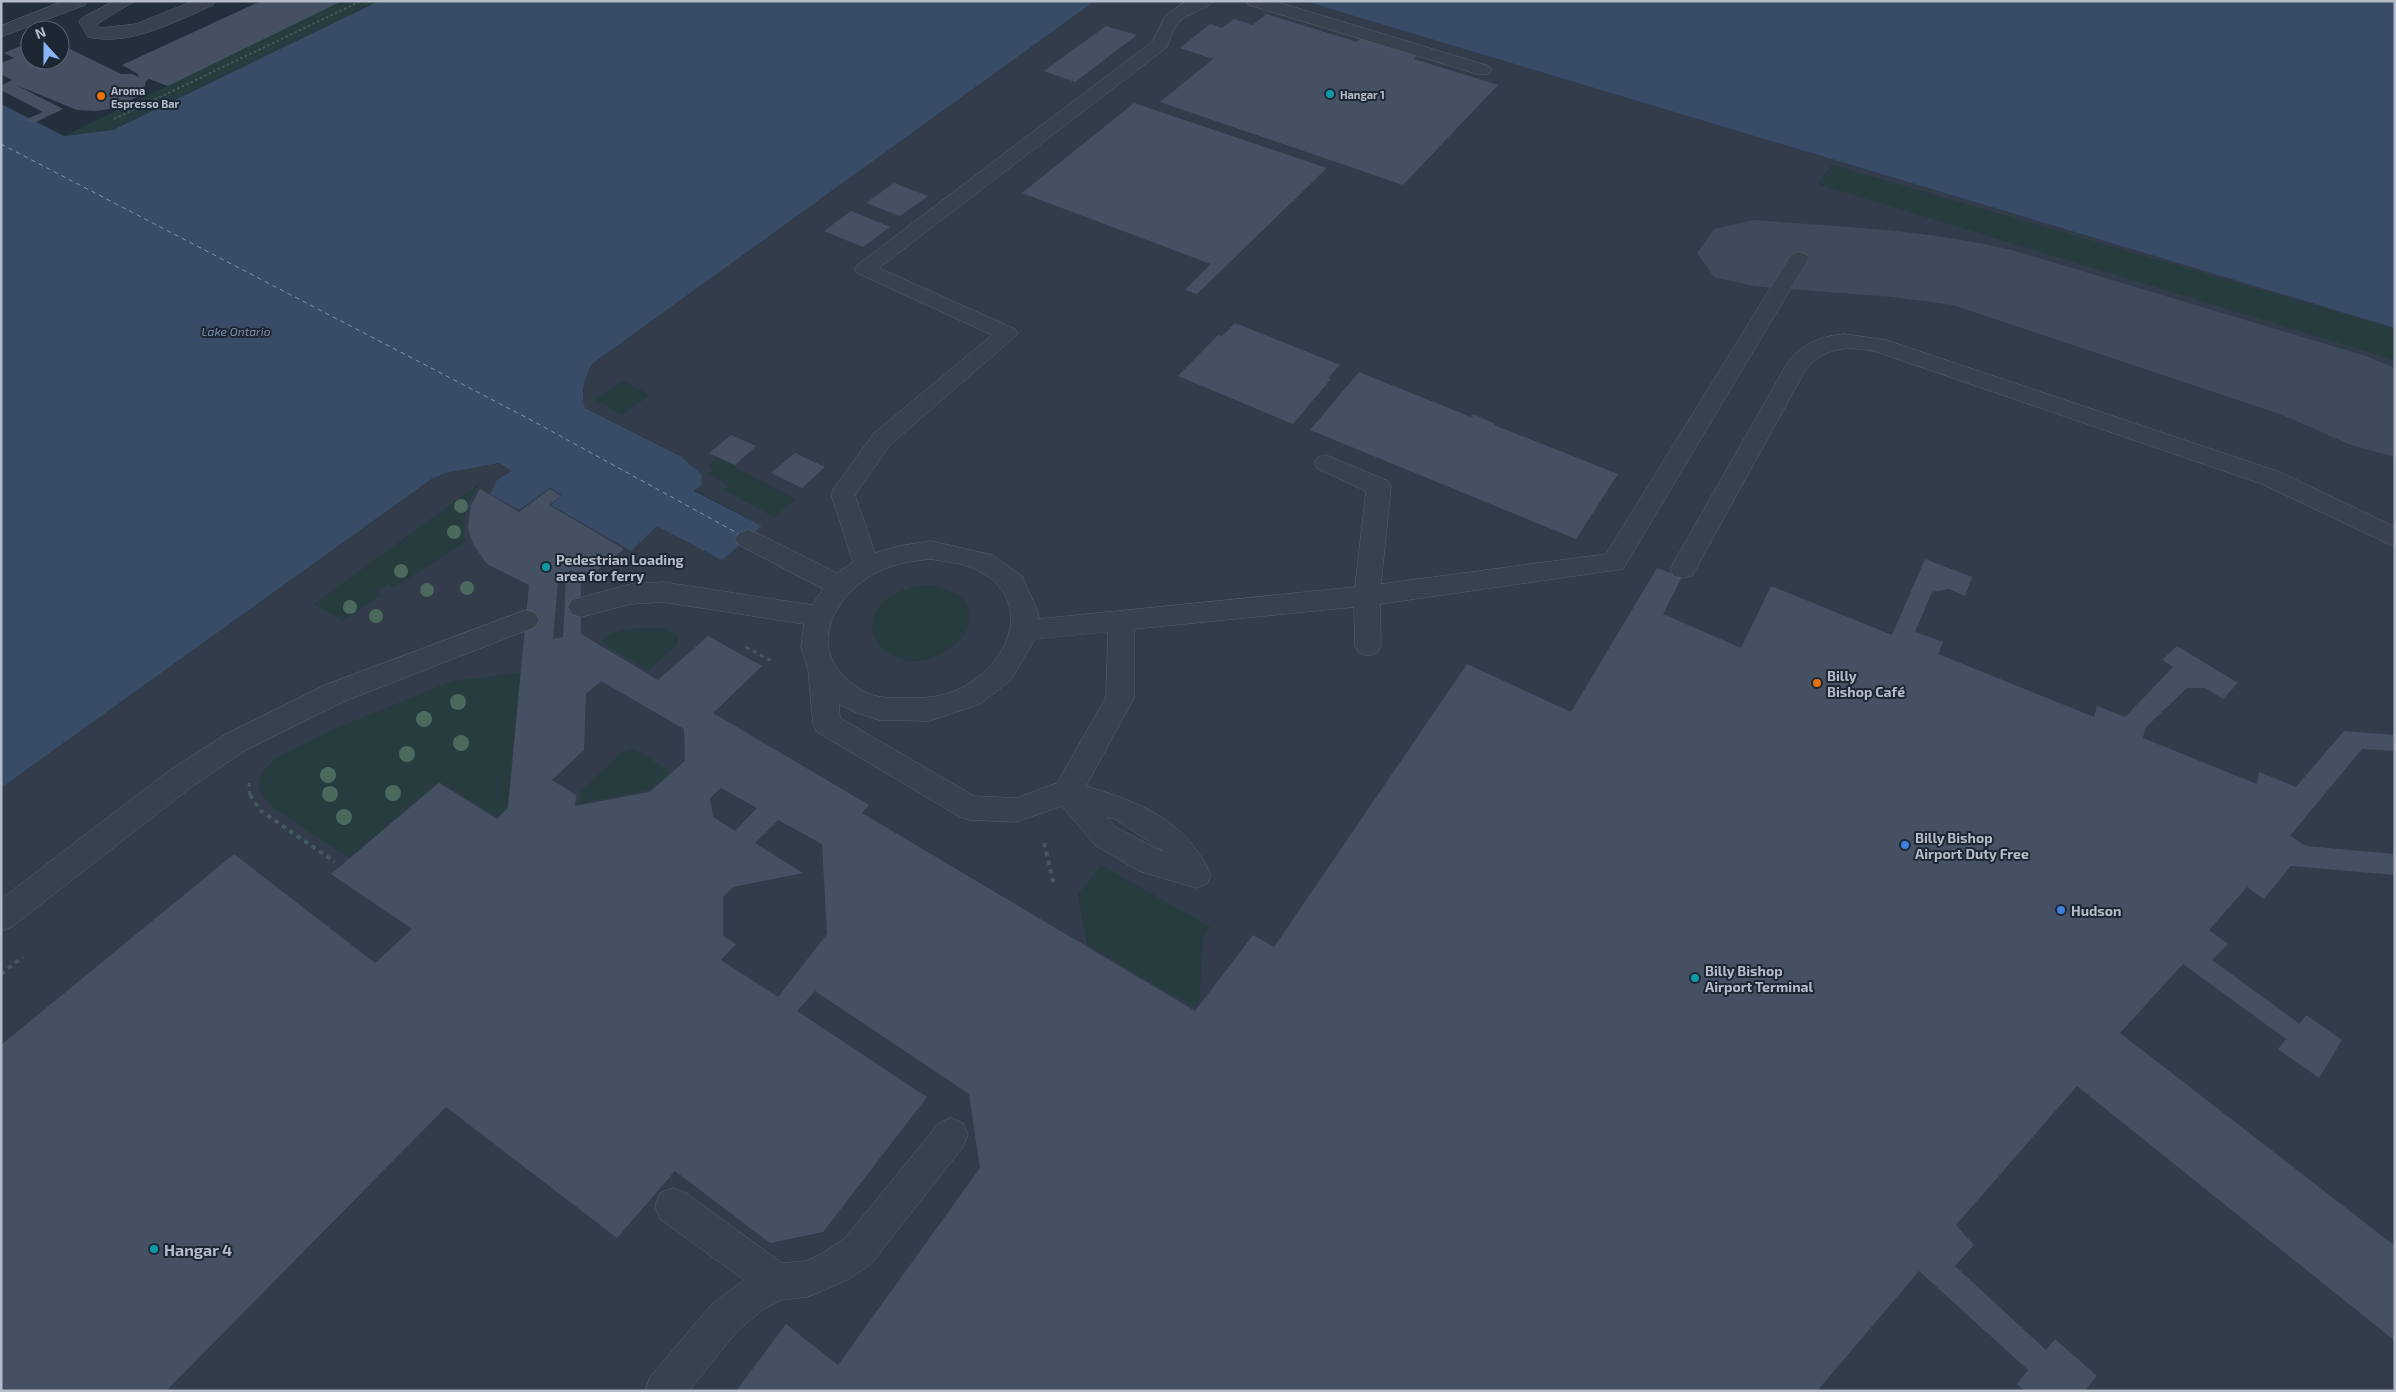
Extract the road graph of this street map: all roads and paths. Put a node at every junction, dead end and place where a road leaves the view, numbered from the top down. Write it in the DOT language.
graph roads {
  1 [pos="51,1"];
  2 [pos="79,1"];
  3 [pos="103,1"];
  4 [pos="127,1"];
  5 [pos="207,1"];
  6 [pos="361,1"];
  7 [pos="1206,1"];
  8 [pos="1255,1"];
  9 [pos="56,20"];
  10 [pos="1,21"];
  11 [pos="1,32"];
  12 [pos="20,33"];
  13 [pos="1,38"];
  14 [pos="1483,70"];
  15 [pos="114,119"];
  16 [pos="1799,258"];
  17 [pos="1326,463"];
  18 [pos="2395,538"];
  19 [pos="748,539"];
  20 [pos="867,566"];
  21 [pos="1683,569"];
  22 [pos="840,586"];
  23 [pos="1367,596"];
  24 [pos="581,607"];
  25 [pos="818,616"];
  26 [pos="526,620"];
  27 [pos="1121,621"];
  28 [pos="1025,630"];
  29 [pos="1368,646"];
  30 [pos="821,670"];
  31 [pos="249,781"];
  32 [pos="335,862"];
  33 [pos="1,917"];
  34 [pos="952,1135"];
  35 [pos="673,1206"];
  36 [pos="777,1282"];
  37 [pos="664,1391"];
  1 -- 10 [label="lane"];
  2 -- 11 [label="lane"];
  3 -- 9 [label="lane"];
  4 -- 5 [label="lane"];
  6 -- 15 [label="path"];
  7 -- 20 [label="lane"];
  8 -- 14 [label="lane"];
  12 -- 13 [label="lane"];
  16 -- 23 [label="lane"];
  17 -- 23 [label="lane"];
  18 -- 21 [label="lane"];
  19 -- 22 [label="lane"];
  20 -- 22 [label="lane"];
  20 -- 28 [label="lane"];
  22 -- 25 [label="lane"];
  23 -- 27 [label="lane"];
  23 -- 29 [label="lane"];
  24 -- 25 [label="lane"];
  25 -- 30 [label="lane"];
  26 -- 33 [label="lane"];
  27 -- 28 [label="lane"];
  27 -- 30 [label="lane"];
  28 -- 30 [label="lane"];
  31 -- 32 [label="path"];
  34 -- 36 [label="lane"];
  35 -- 36 [label="lane"];
  36 -- 37 [label="lane"];
}
